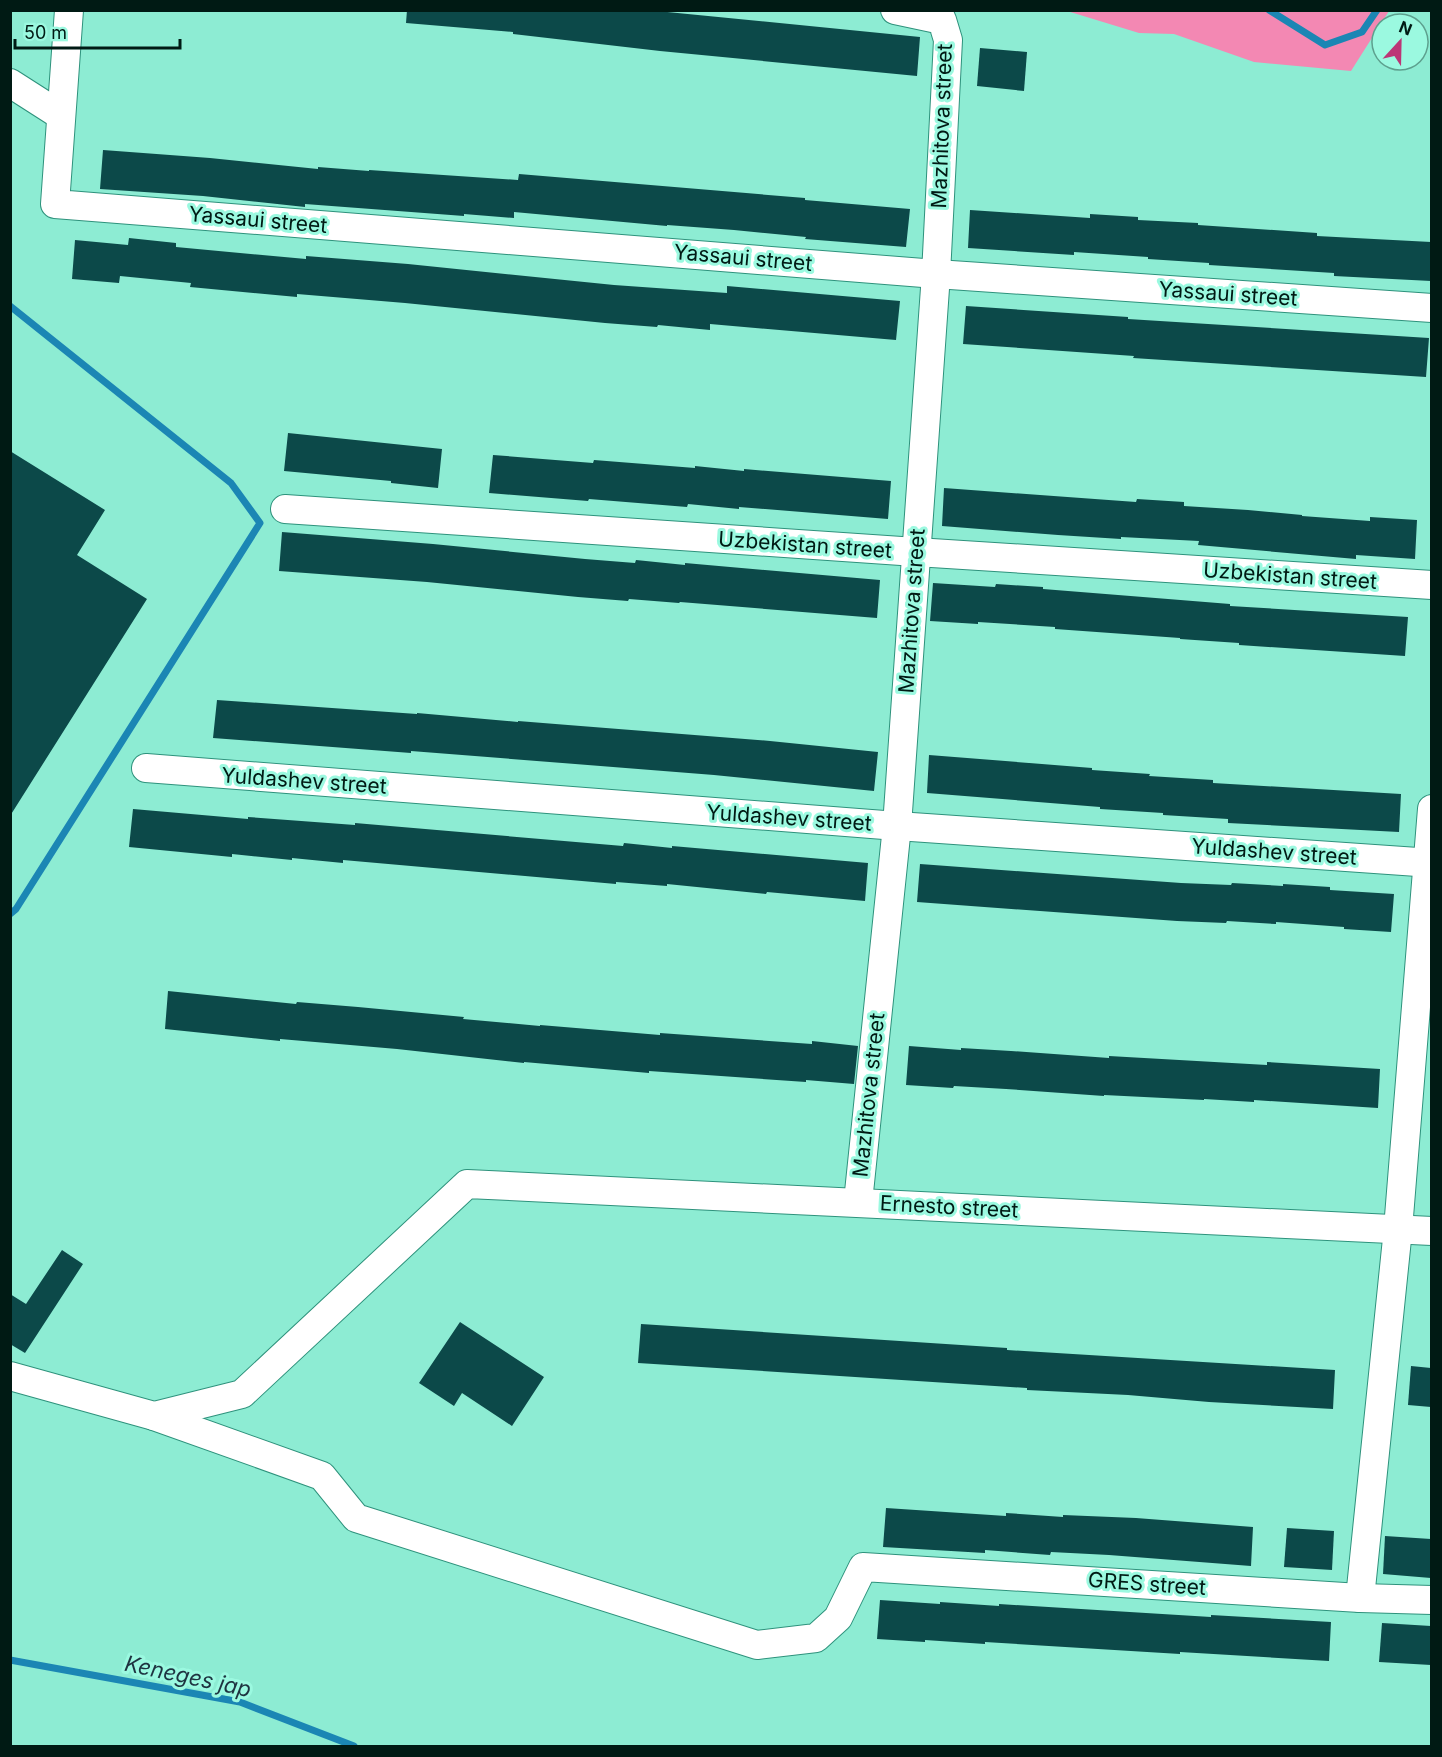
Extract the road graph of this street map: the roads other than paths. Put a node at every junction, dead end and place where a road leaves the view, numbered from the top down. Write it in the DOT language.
graph roads {
  1 [pos="69,10"];
  2 [pos="895,10"];
  3 [pos="10,83"];
  4 [pos="60,115"];
  5 [pos="936,274"];
  6 [pos="1431,308"];
  7 [pos="285,509"];
  8 [pos="916,552"];
  9 [pos="1431,585"];
  10 [pos="146,768"];
  11 [pos="1431,809"];
  12 [pos="897,826"];
  13 [pos="1429,863"];
  14 [pos="858,1202"];
  15 [pos="1398,1229"];
  16 [pos="1431,1231"];
  17 [pos="10,1376"];
  18 [pos="154,1416"];
  19 [pos="1360,1598"];
  20 [pos="1431,1600"];
  1 -- 4 [label="street"];
  2 -- 5 [label="street, Mazhitova street"];
  3 -- 4 [label="street"];
  4 -- 5 [label="street, Yassaui street"];
  5 -- 6 [label="street, Yassaui street"];
  5 -- 8 [label="street, Mazhitova street"];
  7 -- 8 [label="street, Uzbekistan street"];
  8 -- 9 [label="street, Uzbekistan street"];
  8 -- 12 [label="street, Mazhitova street"];
  10 -- 12 [label="street, Yuldashev street"];
  11 -- 13 [label="street"];
  12 -- 13 [label="street, Yuldashev street"];
  12 -- 14 [label="street, Mazhitova street"];
  13 -- 15 [label="street"];
  14 -- 15 [label="street, Ernesto street"];
  14 -- 18 [label="street, Ernesto street"];
  15 -- 16 [label="street, Ernesto street"];
  15 -- 19 [label="street"];
  17 -- 18 [label="street"];
  18 -- 19 [label="street, GRES street"];
  19 -- 20 [label="street, GRES street"];
}
